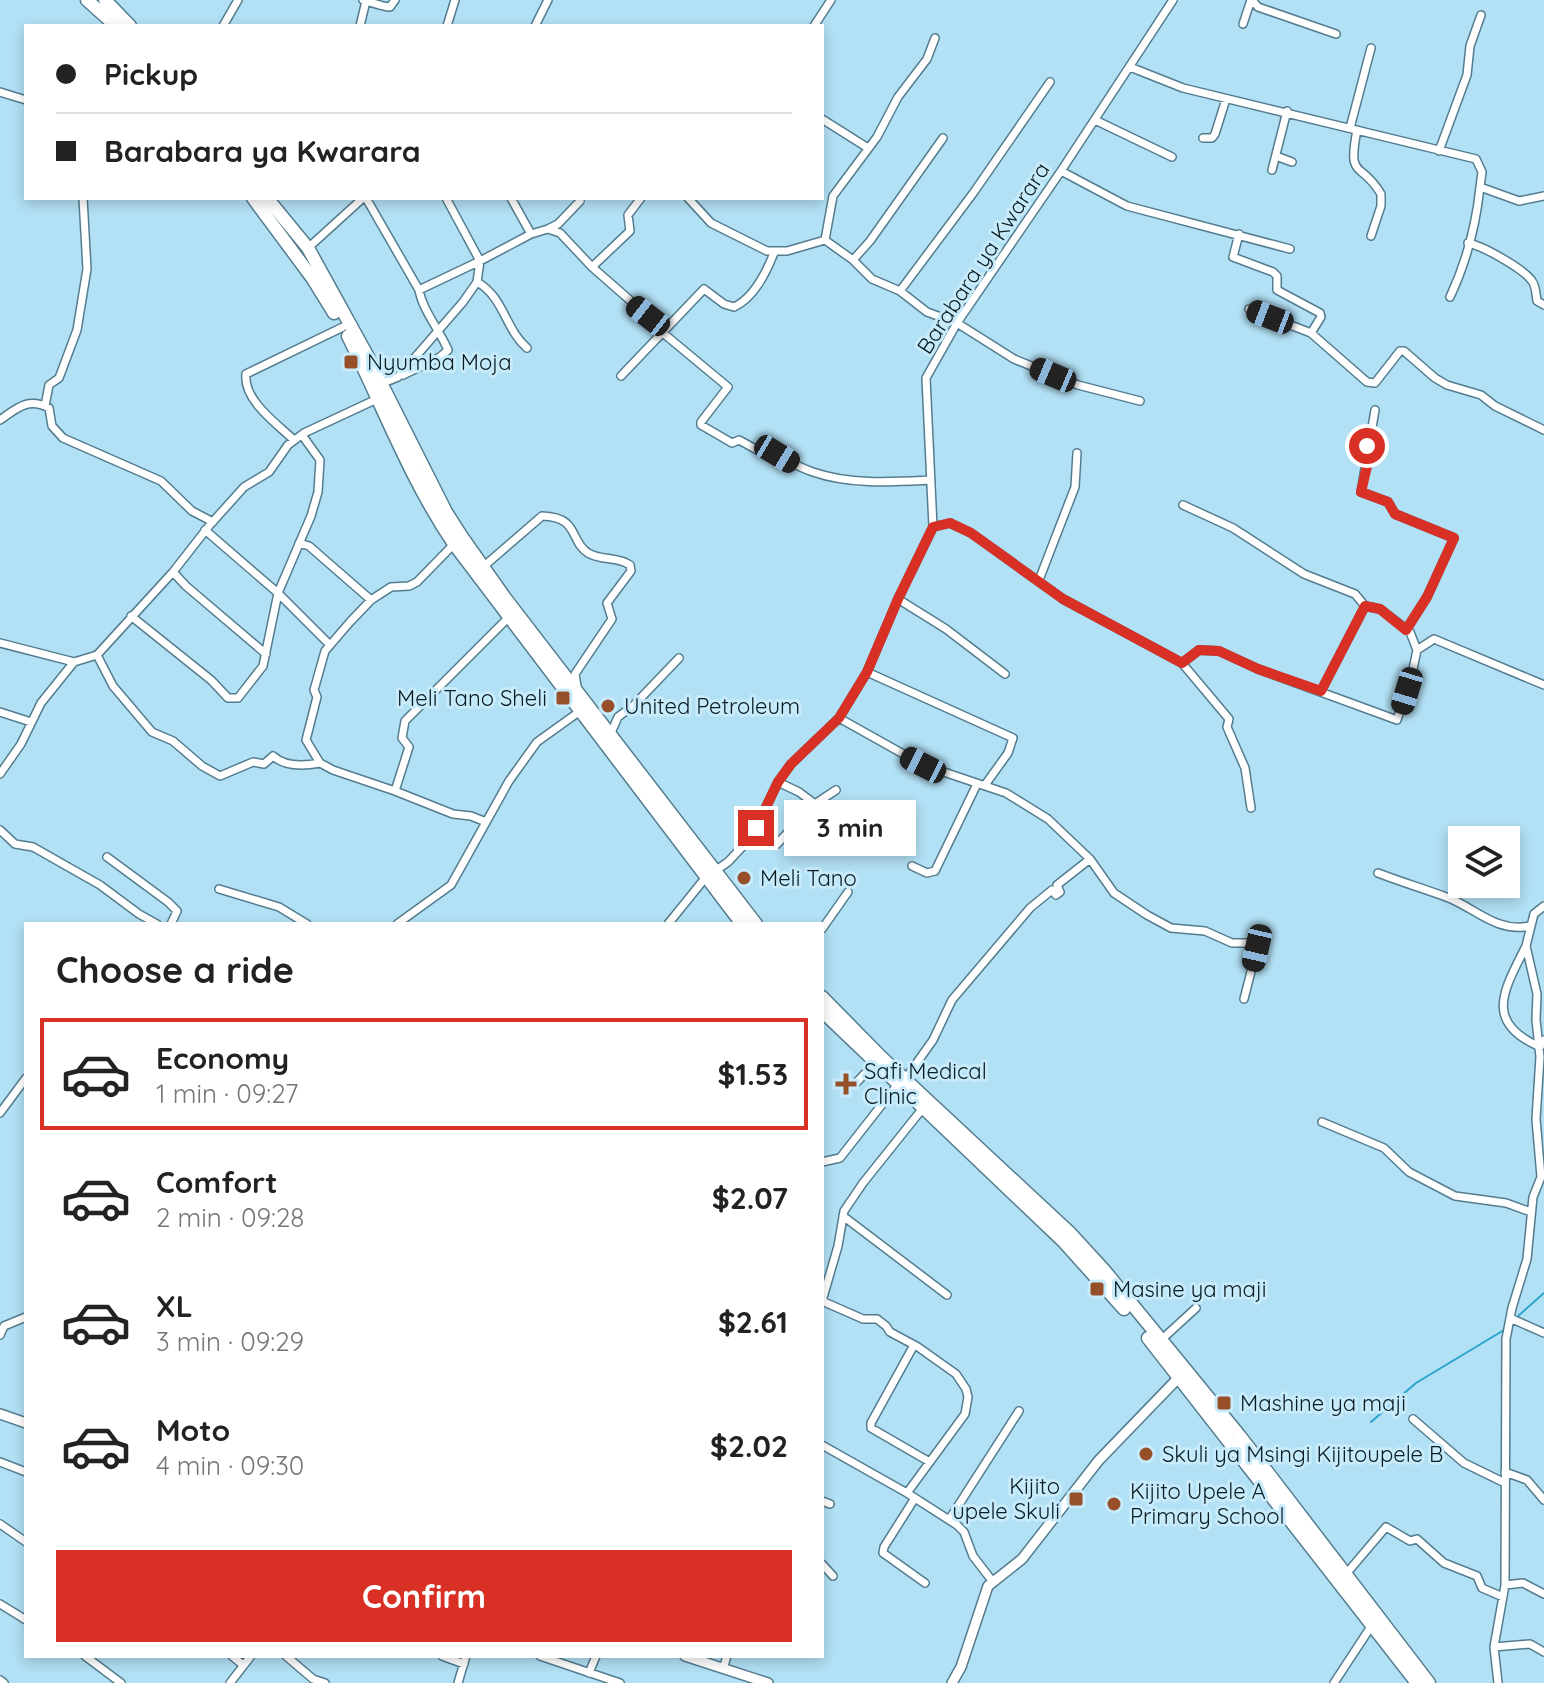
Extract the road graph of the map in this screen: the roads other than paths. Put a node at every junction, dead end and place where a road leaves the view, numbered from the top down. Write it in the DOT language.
graph roads {
  1 [pos="87,0"];
  2 [pos="105,0"];
  3 [pos="238,0"];
  4 [pos="395,0"];
  5 [pos="455,0"];
  6 [pos="548,0"];
  7 [pos="831,0"];
  8 [pos="1173,0"];
  9 [pos="1252,0"];
  10 [pos="364,1"];
  11 [pos="116,15"];
  12 [pos="1481,15"];
  13 [pos="224,24"];
  14 [pos="360,24"];
  15 [pos="448,24"];
  16 [pos="536,24"];
  17 [pos="815,24"];
  18 [pos="1243,24"];
  19 [pos="1336,34"];
  20 [pos="935,38"];
  21 [pos="1371,48"];
  22 [pos="1130,67"];
  23 [pos="1050,82"];
  24 [pos="0,92"];
  25 [pos="24,99"];
  26 [pos="1226,99"];
  27 [pos="1287,111"];
  28 [pos="824,120"];
  29 [pos="1095,120"];
  30 [pos="1354,129"];
  31 [pos="943,138"];
  32 [pos="1203,138"];
  33 [pos="868,148"];
  34 [pos="1439,151"];
  35 [pos="1276,156"];
  36 [pos="1172,157"];
  37 [pos="1292,162"];
  38 [pos="1272,170"];
  39 [pos="1061,171"];
  40 [pos="1480,187"];
  41 [pos="1544,196"];
  42 [pos="83,200"];
  43 [pos="254,200"];
  44 [pos="269,200"];
  45 [pos="362,200"];
  46 [pos="365,200"];
  47 [pos="447,200"];
  48 [pos="512,200"];
  49 [pos="639,200"];
  50 [pos="690,200"];
  51 [pos="580,201"];
  52 [pos="548,229"];
  53 [pos="531,234"];
  54 [pos="1239,234"];
  55 [pos="1371,236"];
  56 [pos="825,240"];
  57 [pos="1468,243"];
  58 [pos="308,248"];
  59 [pos="1290,249"];
  60 [pos="774,253"];
  61 [pos="853,260"];
  62 [pos="480,261"];
  63 [pos="592,267"];
  64 [pos="477,282"];
  65 [pos="419,290"];
  66 [pos="900,291"];
  67 [pos="1450,297"];
  68 [pos="1544,305"];
  69 [pos="1249,309"];
  70 [pos="957,323"];
  71 [pos="343,327"];
  72 [pos="439,330"];
  73 [pos="663,333"];
  74 [pos="1311,333"];
  75 [pos="527,348"];
  76 [pos="621,376"];
  77 [pos="398,377"];
  78 [pos="377,390"];
  79 [pos="1140,401"];
  80 [pos="45,406"];
  81 [pos="1375,410"];
  82 [pos="0,420"];
  83 [pos="1544,430"];
  84 [pos="302,435"];
  85 [pos="294,440"];
  86 [pos="1077,453"];
  87 [pos="931,480"];
  88 [pos="1183,505"];
  89 [pos="213,522"];
  90 [pos="933,527"];
  91 [pos="205,530"];
  92 [pos="299,543"];
  93 [pos="454,544"];
  94 [pos="483,567"];
  95 [pos="173,572"];
  96 [pos="1039,580"];
  97 [pos="278,593"];
  98 [pos="898,599"];
  99 [pos="371,600"];
  100 [pos="1365,606"];
  101 [pos="131,616"];
  102 [pos="509,617"];
  103 [pos="1406,630"];
  104 [pos="0,643"];
  105 [pos="329,644"];
  106 [pos="1417,650"];
  107 [pos="266,654"];
  108 [pos="97,655"];
  109 [pos="679,658"];
  110 [pos="74,662"];
  111 [pos="1182,663"];
  112 [pos="867,672"];
  113 [pos="1005,674"];
  114 [pos="1544,685"];
  115 [pos="1321,691"];
  116 [pos="579,693"];
  117 [pos="584,708"];
  118 [pos="0,712"];
  119 [pos="839,718"];
  120 [pos="31,722"];
  121 [pos="610,735"];
  122 [pos="320,763"];
  123 [pos="0,774"];
  124 [pos="778,782"];
  125 [pos="981,784"];
  126 [pos="836,790"];
  127 [pos="395,791"];
  128 [pos="815,804"];
  129 [pos="1251,808"];
  130 [pos="486,822"];
  131 [pos="0,830"];
  132 [pos="777,844"];
  133 [pos="107,857"];
  134 [pos="1090,859"];
  135 [pos="912,866"];
  136 [pos="1378,873"];
  137 [pos="711,874"];
  138 [pos="219,889"];
  139 [pos="848,892"];
  140 [pos="1544,906"];
  141 [pos="153,922"];
  142 [pos="172,922"];
  143 [pos="304,922"];
  144 [pos="400,922"];
  145 [pos="670,922"];
  146 [pos="741,922"];
  147 [pos="754,922"];
  148 [pos="824,926"];
  149 [pos="1529,926"];
  150 [pos="1526,946"];
  151 [pos="824,999"];
  152 [pos="1244,999"];
  153 [pos="824,1015"];
  154 [pos="1542,1051"];
  155 [pos="875,1063"];
  156 [pos="24,1081"];
  157 [pos="902,1081"];
  158 [pos="855,1084"];
  159 [pos="923,1108"];
  160 [pos="0,1113"];
  161 [pos="1322,1122"];
  162 [pos="824,1162"];
  163 [pos="1543,1177"];
  164 [pos="1540,1190"];
  165 [pos="1531,1212"];
  166 [pos="843,1216"];
  167 [pos="824,1294"];
  168 [pos="947,1295"];
  169 [pos="824,1302"];
  170 [pos="1196,1308"];
  171 [pos="24,1318"];
  172 [pos="1510,1318"];
  173 [pos="1544,1333"];
  174 [pos="0,1335"];
  175 [pos="1160,1341"];
  176 [pos="914,1345"];
  177 [pos="1183,1374"];
  178 [pos="1019,1411"];
  179 [pos="0,1414"];
  180 [pos="1413,1419"];
  181 [pos="24,1422"];
  182 [pos="824,1446"];
  183 [pos="928,1461"];
  184 [pos="0,1462"];
  185 [pos="24,1471"];
  186 [pos="1505,1472"];
  187 [pos="1505,1483"];
  188 [pos="1544,1486"];
  189 [pos="911,1496"];
  190 [pos="1541,1498"];
  191 [pos="949,1520"];
  192 [pos="0,1524"];
  193 [pos="24,1541"];
  194 [pos="824,1566"];
  195 [pos="1346,1574"];
  196 [pos="833,1576"];
  197 [pos="993,1582"];
  198 [pos="925,1583"];
  199 [pos="1505,1585"];
  200 [pos="1544,1594"];
  201 [pos="1503,1597"];
  202 [pos="0,1604"];
  203 [pos="24,1619"];
  204 [pos="1372,1625"];
  205 [pos="1494,1647"];
  206 [pos="1544,1652"];
  207 [pos="88,1658"];
  208 [pos="234,1658"];
  209 [pos="249,1658"];
  210 [pos="288,1658"];
  211 [pos="546,1658"];
  212 [pos="595,1658"];
  213 [pos="691,1658"];
  214 [pos="726,1658"];
  215 [pos="465,1660"];
  216 [pos="243,1665"];
  217 [pos="723,1669"];
  218 [pos="589,1673"];
  219 [pos="753,1680"];
  220 [pos="121,1683"];
  221 [pos="230,1683"];
  222 [pos="325,1683"];
  223 [pos="458,1683"];
  224 [pos="620,1683"];
  225 [pos="768,1683"];
  226 [pos="952,1683"];
  227 [pos="1334,1683"];
  228 [pos="1417,1683"];
  229 [pos="1429,1683"];
  230 [pos="1498,1683"];
  1 -- 11 [label="main road"];
  2 -- 11 [label="main road"];
  3 -- 13 [label="street"];
  4 -- 10 [label="street"];
  5 -- 15 [label="street"];
  6 -- 16 [label="street"];
  7 -- 17 [label="street"];
  8 -- 22 [label="street, Barabara ya Kwarara"];
  9 -- 18 [label="street"];
  9 -- 19 [label="street"];
  10 -- 14 [label="street"];
  12 -- 34 [label="street"];
  20 -- 33 [label="street"];
  21 -- 30 [label="street"];
  22 -- 26 [label="street"];
  22 -- 29 [label="street, Barabara ya Kwarara"];
  23 -- 66 [label="street"];
  24 -- 25 [label="street"];
  26 -- 27 [label="street"];
  26 -- 32 [label="street"];
  27 -- 30 [label="street"];
  27 -- 35 [label="street"];
  28 -- 33 [label="street"];
  29 -- 36 [label="street"];
  29 -- 39 [label="street, Barabara ya Kwarara"];
  30 -- 34 [label="street"];
  30 -- 55 [label="street"];
  31 -- 61 [label="street"];
  33 -- 56 [label="street"];
  34 -- 40 [label="street"];
  35 -- 37 [label="street"];
  35 -- 38 [label="street"];
  39 -- 54 [label="street"];
  39 -- 70 [label="street, Barabara ya Kwarara"];
  40 -- 41 [label="street"];
  40 -- 57 [label="street"];
  42 -- 80 [label="street"];
  43 -- 71 [label="main road"];
  44 -- 58 [label="main road"];
  45 -- 58 [label="street"];
  46 -- 65 [label="street"];
  47 -- 62 [label="street"];
  48 -- 53 [label="street"];
  49 -- 63 [label="street"];
  50 -- 60 [label="street"];
  51 -- 52 [label="street"];
  52 -- 53 [label="street"];
  52 -- 63 [label="street"];
  53 -- 62 [label="street"];
  54 -- 59 [label="street"];
  54 -- 74 [label="street"];
  56 -- 60 [label="street"];
  56 -- 61 [label="street"];
  57 -- 67 [label="street"];
  57 -- 68 [label="street"];
  58 -- 78 [label="main road"];
  60 -- 73 [label="street"];
  61 -- 66 [label="street"];
  62 -- 64 [label="street"];
  62 -- 65 [label="street"];
  63 -- 73 [label="street"];
  64 -- 72 [label="street"];
  64 -- 75 [label="street"];
  65 -- 72 [label="street"];
  66 -- 70 [label="street"];
  69 -- 74 [label="street"];
  70 -- 79 [label="street"];
  70 -- 87 [label="street, Barabara ya Kwarara"];
  71 -- 78 [label="main road"];
  71 -- 85 [label="street"];
  72 -- 77 [label="street"];
  72 -- 77 [label="street"];
  73 -- 76 [label="street"];
  73 -- 87 [label="street"];
  74 -- 83 [label="street"];
  77 -- 78 [label="street"];
  78 -- 84 [label="street"];
  78 -- 93 [label="main road"];
  78 -- 94 [label="main road"];
  80 -- 82 [label="street"];
  80 -- 89 [label="street"];
  81 -- 103 [label="street"];
  84 -- 85 [label="street"];
  84 -- 92 [label="street"];
  85 -- 89 [label="street"];
  86 -- 96 [label="street"];
  87 -- 90 [label="street, Barabara ya Kwarara"];
  88 -- 100 [label="street"];
  89 -- 91 [label="street"];
  90 -- 96 [label="street"];
  90 -- 98 [label="street, Barabara ya Kwarara"];
  91 -- 95 [label="street"];
  91 -- 97 [label="street"];
  92 -- 97 [label="street"];
  92 -- 99 [label="street"];
  93 -- 99 [label="street"];
  93 -- 102 [label="main road"];
  94 -- 116 [label="main road"];
  94 -- 116 [label="street"];
  95 -- 101 [label="street"];
  95 -- 107 [label="street"];
  96 -- 111 [label="street"];
  97 -- 105 [label="street"];
  97 -- 107 [label="street"];
  98 -- 112 [label="street, Barabara ya Kwarara"];
  98 -- 113 [label="street"];
  99 -- 105 [label="street"];
  100 -- 103 [label="street"];
  100 -- 115 [label="street"];
  101 -- 107 [label="street"];
  101 -- 108 [label="street"];
  102 -- 117 [label="main road"];
  102 -- 127 [label="street"];
  103 -- 106 [label="street"];
  104 -- 110 [label="street"];
  105 -- 122 [label="street"];
  106 -- 114 [label="street"];
  106 -- 115 [label="street"];
  108 -- 110 [label="street"];
  108 -- 122 [label="street"];
  109 -- 121 [label="street"];
  110 -- 120 [label="street"];
  111 -- 115 [label="street"];
  111 -- 129 [label="street"];
  112 -- 119 [label="street, Barabara ya Kwarara"];
  112 -- 125 [label="street"];
  116 -- 117 [label="main road"];
  117 -- 121 [label="main road"];
  117 -- 130 [label="street"];
  117 -- 137 [label="main road"];
  118 -- 120 [label="street"];
  119 -- 124 [label="street, Barabara ya Kwarara"];
  119 -- 125 [label="street"];
  120 -- 123 [label="street"];
  121 -- 137 [label="main road"];
  122 -- 127 [label="street"];
  124 -- 128 [label="street"];
  124 -- 137 [label="street, Barabara ya Kwarara"];
  125 -- 134 [label="street"];
  125 -- 135 [label="street"];
  126 -- 128 [label="street"];
  127 -- 130 [label="street"];
  128 -- 132 [label="street"];
  130 -- 144 [label="street"];
  131 -- 141 [label="street"];
  133 -- 142 [label="street"];
  134 -- 152 [label="street"];
  134 -- 157 [label="street"];
  136 -- 149 [label="street"];
  137 -- 145 [label="street, Barabara ya Kwarara"];
  137 -- 146 [label="main road"];
  137 -- 147 [label="main road"];
  138 -- 143 [label="street"];
  139 -- 148 [label="street"];
  140 -- 149 [label="street"];
  149 -- 150 [label="street"];
  150 -- 154 [label="street"];
  150 -- 154 [label="street"];
  151 -- 157 [label="main road"];
  153 -- 155 [label="main road"];
  154 -- 163 [label="street"];
  155 -- 157 [label="main road"];
  155 -- 158 [label="street"];
  156 -- 160 [label="street"];
  157 -- 159 [label="main road"];
  157 -- 162 [label="street"];
  157 -- 175 [label="main road"];
  159 -- 166 [label="street"];
  159 -- 177 [label="main road"];
  161 -- 165 [label="street"];
  163 -- 164 [label="street"];
  164 -- 165 [label="street"];
  165 -- 172 [label="street"];
  166 -- 167 [label="street"];
  166 -- 168 [label="street"];
  169 -- 176 [label="street"];
  170 -- 175 [label="street"];
  171 -- 174 [label="street"];
  172 -- 173 [label="street"];
  172 -- 186 [label="street"];
  175 -- 177 [label="main road"];
  176 -- 183 [label="street"];
  176 -- 183 [label="street"];
  177 -- 195 [label="main road"];
  177 -- 197 [label="street"];
  177 -- 204 [label="main road"];
  178 -- 191 [label="street"];
  179 -- 181 [label="street"];
  180 -- 187 [label="street"];
  182 -- 189 [label="street"];
  183 -- 189 [label="street"];
  184 -- 185 [label="street"];
  186 -- 187 [label="street"];
  186 -- 190 [label="street"];
  187 -- 199 [label="street"];
  188 -- 190 [label="street"];
  189 -- 191 [label="street"];
  189 -- 198 [label="street"];
  191 -- 197 [label="street"];
  192 -- 193 [label="street"];
  194 -- 196 [label="street"];
  195 -- 201 [label="street"];
  195 -- 229 [label="main road"];
  197 -- 226 [label="street"];
  199 -- 200 [label="street"];
  199 -- 201 [label="street"];
  201 -- 205 [label="street"];
  202 -- 203 [label="street"];
  204 -- 227 [label="street"];
  204 -- 228 [label="main road"];
  205 -- 206 [label="street"];
  205 -- 230 [label="street"];
  207 -- 220 [label="street"];
  208 -- 216 [label="street"];
  209 -- 216 [label="street"];
  210 -- 222 [label="street"];
  211 -- 218 [label="street"];
  212 -- 218 [label="street"];
  213 -- 217 [label="street"];
  214 -- 217 [label="street"];
  215 -- 223 [label="street"];
  216 -- 221 [label="street"];
  217 -- 219 [label="street"];
  218 -- 224 [label="street"];
  219 -- 225 [label="street"];
}
